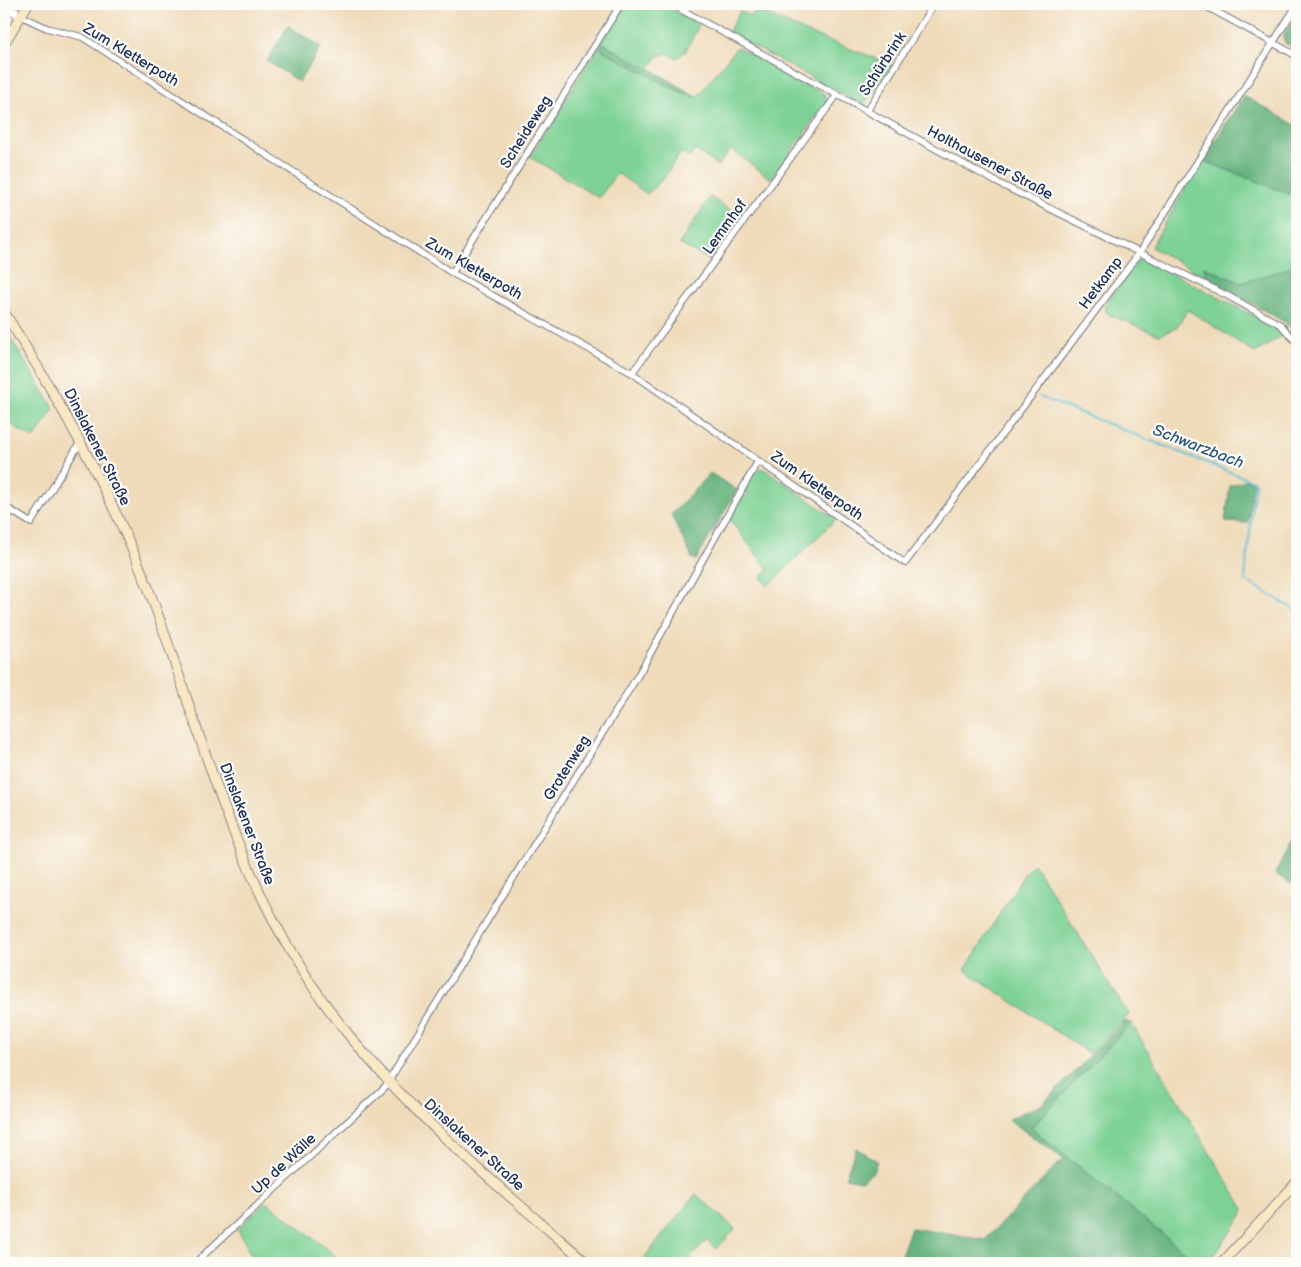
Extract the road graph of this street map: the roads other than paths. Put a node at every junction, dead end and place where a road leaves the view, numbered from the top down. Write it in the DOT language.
graph roads {
  1 [pos="4,4"];
  2 [pos="28,4"];
  3 [pos="621,4"];
  4 [pos="671,4"];
  5 [pos="934,4"];
  6 [pos="1202,4"];
  7 [pos="1297,5"];
  8 [pos="21,16"];
  9 [pos="1273,43"];
  10 [pos="4,44"];
  11 [pos="1297,56"];
  12 [pos="837,95"];
  13 [pos="867,111"];
  14 [pos="1140,252"];
  15 [pos="452,273"];
  16 [pos="4,312"];
  17 [pos="1297,343"];
  18 [pos="632,373"];
  19 [pos="81,441"];
  20 [pos="758,461"];
  21 [pos="4,506"];
  22 [pos="905,563"];
  23 [pos="388,1083"];
  24 [pos="1297,1182"];
  25 [pos="195,1263"];
  26 [pos="587,1263"];
  27 [pos="1222,1263"];
  1 -- 8 [label="street"];
  2 -- 8 [label="main road"];
  3 -- 15 [label="street, Scheideweg"];
  4 -- 12 [label="street, Holthausener Straße"];
  5 -- 13 [label="street, Schürbrink"];
  6 -- 9 [label="street"];
  7 -- 9 [label="street, Hetkamp"];
  8 -- 10 [label="main road"];
  8 -- 15 [label="street, Zum Kletterpoth"];
  9 -- 11 [label="street"];
  9 -- 14 [label="street, Hetkamp"];
  12 -- 13 [label="street, Holthausener Straße"];
  12 -- 18 [label="street, Lemmhof"];
  13 -- 14 [label="street, Holthausener Straße"];
  14 -- 17 [label="street, Holthausener Straße"];
  14 -- 22 [label="street, Hetkamp"];
  15 -- 18 [label="street, Zum Kletterpoth"];
  16 -- 19 [label="main road, Dinslakener Straße"];
  18 -- 20 [label="street, Zum Kletterpoth"];
  19 -- 21 [label="street"];
  19 -- 23 [label="main road, Dinslakener Straße"];
  20 -- 22 [label="street, Zum Kletterpoth"];
  20 -- 23 [label="street, Grotenweg"];
  23 -- 25 [label="street, Up de Wälle"];
  23 -- 26 [label="main road, Dinslakener Straße"];
  24 -- 27 [label="main road"];
}
